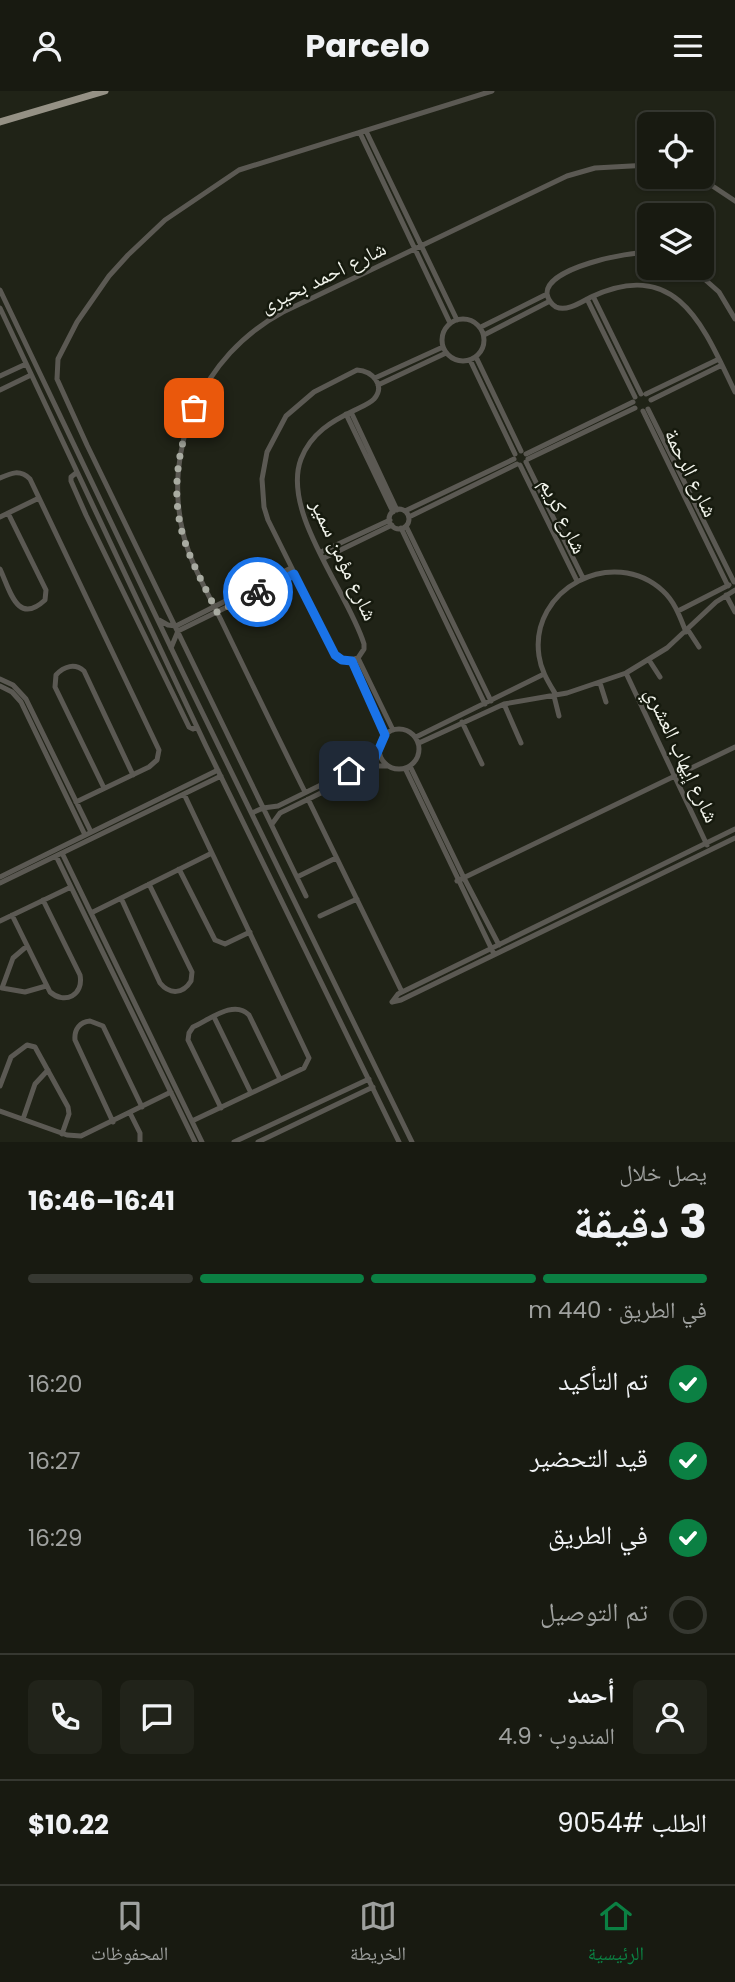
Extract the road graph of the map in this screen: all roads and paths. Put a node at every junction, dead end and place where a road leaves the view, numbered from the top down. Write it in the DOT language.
graph roads {
  1 [pos="105,91"];
  2 [pos="492,91"];
  3 [pos="0,122"];
  4 [pos="363,132"];
  5 [pos="637,166"];
  6 [pos="714,187"];
  7 [pos="735,201"];
  8 [pos="419,247"];
  9 [pos="637,253"];
  10 [pos="706,280"];
  11 [pos="0,290"];
  12 [pos="547,294"];
  13 [pos="590,297"];
  14 [pos="550,302"];
  15 [pos="0,309"];
  16 [pos="735,319"];
  17 [pos="457,320"];
  18 [pos="450,323"];
  19 [pos="481,327"];
  20 [pos="484,335"];
  21 [pos="445,350"];
  22 [pos="473,359"];
  23 [pos="720,362"];
  24 [pos="26,364"];
  25 [pos="31,375"];
  26 [pos="0,376"];
  27 [pos="375,378"];
  28 [pos="378,385"];
  29 [pos="0,390"];
  30 [pos="735,392"];
  31 [pos="640,399"];
  32 [pos="646,410"];
  33 [pos="349,413"];
  34 [pos="62,419"];
  35 [pos="54,423"];
  36 [pos="521,458"];
  37 [pos="76,473"];
  38 [pos="0,478"];
  39 [pos="39,498"];
  40 [pos="395,511"];
  41 [pos="8,513"];
  42 [pos="107,514"];
  43 [pos="407,514"];
  44 [pos="0,517"];
  45 [pos="98,518"];
  46 [pos="391,523"];
  47 [pos="403,527"];
  48 [pos="322,555"];
  49 [pos="0,569"];
  50 [pos="292,571"];
  51 [pos="580,580"];
  52 [pos="732,583"];
  53 [pos="735,590"];
  54 [pos="726,595"];
  55 [pos="216,609"];
  56 [pos="678,611"];
  57 [pos="735,613"];
  58 [pos="157,619"];
  59 [pos="177,628"];
  60 [pos="687,631"];
  61 [pos="171,647"];
  62 [pos="699,647"];
  63 [pos="355,659"];
  64 [pos="649,660"];
  65 [pos="626,673"];
  66 [pos="544,674"];
  67 [pos="184,675"];
  68 [pos="660,677"];
  69 [pos="0,679"];
  70 [pos="174,680"];
  71 [pos="600,683"];
  72 [pos="0,686"];
  73 [pos="555,695"];
  74 [pos="606,702"];
  75 [pos="488,703"];
  76 [pos="503,704"];
  77 [pos="559,716"];
  78 [pos="462,722"];
  79 [pos="197,727"];
  80 [pos="393,730"];
  81 [pos="385,735"];
  82 [pos="417,740"];
  83 [pos="521,743"];
  84 [pos="735,747"];
  85 [pos="379,751"];
  86 [pos="482,764"];
  87 [pos="388,766"];
  88 [pos="408,767"];
  89 [pos="219,773"];
  90 [pos="133,775"];
  91 [pos="674,777"];
  92 [pos="104,788"];
  93 [pos="305,792"];
  94 [pos="184,794"];
  95 [pos="308,799"];
  96 [pos="76,802"];
  97 [pos="264,808"];
  98 [pos="252,813"];
  99 [pos="272,824"];
  100 [pos="735,829"];
  101 [pos="88,834"];
  102 [pos="735,838"];
  103 [pos="706,843"];
  104 [pos="270,848"];
  105 [pos="710,851"];
  106 [pos="212,853"];
  107 [pos="259,853"];
  108 [pos="59,854"];
  109 [pos="337,858"];
  110 [pos="179,869"];
  111 [pos="1,875"];
  112 [pos="297,877"];
  113 [pos="461,880"];
  114 [pos="0,883"];
  115 [pos="149,884"];
  116 [pos="71,887"];
  117 [pos="306,895"];
  118 [pos="121,898"];
  119 [pos="357,899"];
  120 [pos="43,900"];
  121 [pos="91,913"];
  122 [pos="12,915"];
  123 [pos="320,916"];
  124 [pos="0,921"];
  125 [pos="250,932"];
  126 [pos="27,946"];
  127 [pos="500,948"];
  128 [pos="493,952"];
  129 [pos="114,968"];
  130 [pos="46,986"];
  131 [pos="1,988"];
  132 [pos="402,992"];
  133 [pos="340,993"];
  134 [pos="330,998"];
  135 [pos="214,1017"];
  136 [pos="150,1043"];
  137 [pos="48,1070"];
  138 [pos="280,1079"];
  139 [pos="369,1079"];
  140 [pos="0,1086"];
  141 [pos="373,1087"];
  142 [pos="171,1092"];
  143 [pos="251,1093"];
  144 [pos="142,1107"];
  145 [pos="221,1108"];
  146 [pos="0,1111"];
  147 [pos="130,1113"];
  148 [pos="23,1119"];
  149 [pos="192,1121"];
  150 [pos="113,1122"];
  151 [pos="62,1134"];
  152 [pos="140,1142"];
  153 [pos="195,1142"];
  154 [pos="202,1142"];
  155 [pos="234,1142"];
  156 [pos="258,1142"];
  157 [pos="399,1142"];
  158 [pos="411,1142"];
  1 -- 3 [label="main road"];
  2 -- 4 [label="street"];
  4 -- 8 [label="street"];
  4 -- 59 [label="street"];
  5 -- 8 [label="street, شارع احمد بحيرى"];
  6 -- 7 [label="street"];
  8 -- 17 [label="street"];
  8 -- 18 [label="street"];
  8 -- 55 [label="street, شارع احمد بحيرى"];
  9 -- 12 [label="street"];
  10 -- 16 [label="street"];
  11 -- 34 [label="street"];
  12 -- 14 [label="street"];
  12 -- 19 [label="street"];
  13 -- 14 [label="street"];
  13 -- 23 [label="street"];
  13 -- 31 [label="street"];
  14 -- 20 [label="street"];
  15 -- 24 [label="street"];
  17 -- 18 [label="street"];
  17 -- 19 [label="street"];
  18 -- 21 [label="street"];
  19 -- 20 [label="street"];
  20 -- 22 [label="street"];
  21 -- 22 [label="street"];
  21 -- 27 [label="street, شارع مؤمن سمير"];
  21 -- 28 [label="street, شارع مؤمن سمير"];
  22 -- 36 [label="street, شارع كريم"];
  23 -- 30 [label="street"];
  23 -- 31 [label="street"];
  24 -- 25 [label="street"];
  24 -- 26 [label="street"];
  25 -- 29 [label="street"];
  25 -- 35 [label="street"];
  27 -- 28 [label="street"];
  27 -- 50 [label="street, شارع مؤمن سمير"];
  28 -- 33 [label="street, شارع مؤمن سمير"];
  31 -- 32 [label="street"];
  31 -- 32 [label="street"];
  31 -- 36 [label="street"];
  32 -- 52 [label="street, شارع الرحمة"];
  33 -- 40 [label="street"];
  33 -- 48 [label="street, شارع مؤمن سمير"];
  34 -- 35 [label="street"];
  34 -- 42 [label="street"];
  35 -- 37 [label="street"];
  36 -- 43 [label="street"];
  36 -- 51 [label="street, شارع كريم"];
  37 -- 45 [label="street"];
  37 -- 79 [label="street"];
  38 -- 39 [label="street"];
  39 -- 41 [label="street"];
  39 -- 90 [label="street"];
  40 -- 43 [label="street"];
  40 -- 46 [label="street"];
  41 -- 44 [label="street"];
  41 -- 49 [label="street"];
  42 -- 45 [label="street"];
  42 -- 58 [label="street"];
  43 -- 47 [label="street"];
  45 -- 70 [label="street"];
  46 -- 47 [label="street"];
  46 -- 48 [label="street"];
  47 -- 75 [label="street"];
  48 -- 63 [label="street, شارع مؤمن سمير"];
  50 -- 55 [label="street"];
  50 -- 63 [label="street, شارع مؤمن سمير"];
  51 -- 56 [label="street"];
  51 -- 66 [label="street"];
  52 -- 56 [label="street"];
  53 -- 54 [label="street"];
  54 -- 57 [label="street"];
  54 -- 60 [label="street"];
  55 -- 59 [label="street"];
  55 -- 93 [label="street, شارع احمد بحيرى"];
  56 -- 60 [label="street"];
  58 -- 59 [label="street"];
  58 -- 61 [label="street"];
  59 -- 61 [label="street"];
  59 -- 97 [label="street"];
  60 -- 62 [label="street"];
  60 -- 64 [label="street"];
  61 -- 67 [label="street"];
  63 -- 80 [label="street, شارع مؤمن سمير"];
  63 -- 81 [label="street, شارع مؤمن سمير"];
  64 -- 65 [label="street"];
  64 -- 68 [label="street"];
  65 -- 71 [label="street"];
  65 -- 91 [label="street, شارع إيهاب العشري"];
  66 -- 73 [label="street"];
  66 -- 75 [label="street"];
  67 -- 70 [label="street"];
  67 -- 98 [label="street"];
  69 -- 96 [label="street"];
  70 -- 79 [label="street"];
  71 -- 73 [label="street"];
  71 -- 74 [label="street"];
  72 -- 101 [label="street"];
  73 -- 76 [label="street"];
  73 -- 77 [label="street"];
  75 -- 82 [label="street"];
  76 -- 78 [label="street"];
  76 -- 83 [label="street"];
  78 -- 82 [label="street"];
  78 -- 86 [label="street"];
  79 -- 89 [label="street"];
  80 -- 81 [label="street"];
  80 -- 82 [label="street"];
  81 -- 85 [label="street"];
  82 -- 88 [label="street"];
  84 -- 91 [label="street"];
  85 -- 87 [label="street"];
  85 -- 93 [label="street"];
  87 -- 88 [label="street"];
  87 -- 95 [label="street"];
  88 -- 113 [label="street"];
  89 -- 94 [label="street"];
  89 -- 101 [label="street"];
  89 -- 107 [label="street"];
  90 -- 92 [label="street"];
  90 -- 92 [label="street"];
  91 -- 103 [label="street, شارع إيهاب العشري"];
  91 -- 113 [label="street"];
  92 -- 96 [label="street"];
  93 -- 97 [label="street"];
  94 -- 106 [label="street"];
  94 -- 108 [label="street"];
  95 -- 99 [label="street"];
  95 -- 109 [label="street"];
  96 -- 101 [label="street"];
  97 -- 98 [label="street"];
  97 -- 99 [label="street"];
  98 -- 104 [label="street"];
  99 -- 112 [label="street"];
  100 -- 103 [label="street"];
  101 -- 111 [label="street"];
  102 -- 105 [label="street"];
  103 -- 105 [label="street, شارع إيهاب العشري"];
  103 -- 127 [label="street"];
  104 -- 107 [label="street"];
  104 -- 133 [label="street"];
  105 -- 127 [label="street"];
  106 -- 110 [label="street"];
  106 -- 125 [label="street"];
  107 -- 134 [label="street"];
  108 -- 114 [label="street"];
  108 -- 116 [label="street"];
  108 -- 121 [label="street"];
  109 -- 112 [label="street"];
  109 -- 119 [label="street"];
  110 -- 115 [label="street"];
  110 -- 125 [label="street"];
  112 -- 117 [label="street"];
  113 -- 127 [label="street"];
  113 -- 128 [label="street"];
  115 -- 118 [label="street"];
  115 -- 118 [label="street"];
  116 -- 120 [label="street"];
  116 -- 129 [label="street"];
  118 -- 121 [label="street"];
  119 -- 123 [label="street"];
  119 -- 132 [label="street"];
  120 -- 122 [label="street"];
  120 -- 130 [label="street"];
  121 -- 129 [label="street"];
  122 -- 124 [label="street"];
  122 -- 126 [label="street"];
  125 -- 138 [label="street"];
  126 -- 130 [label="street"];
  126 -- 131 [label="street"];
  127 -- 128 [label="street"];
  128 -- 132 [label="street"];
  128 -- 132 [label="street"];
  129 -- 136 [label="street"];
  130 -- 131 [label="street"];
  133 -- 134 [label="street"];
  133 -- 158 [label="street"];
  134 -- 139 [label="street"];
  135 -- 138 [label="street"];
  135 -- 143 [label="street"];
  135 -- 145 [label="street"];
  136 -- 142 [label="street"];
  136 -- 149 [label="street"];
  137 -- 140 [label="street"];
  137 -- 148 [label="street"];
  137 -- 151 [label="street"];
  138 -- 143 [label="street"];
  139 -- 141 [label="street"];
  139 -- 155 [label="street"];
  141 -- 156 [label="street"];
  141 -- 157 [label="street"];
  142 -- 144 [label="street"];
  142 -- 153 [label="street"];
  143 -- 145 [label="street"];
  144 -- 147 [label="street"];
  144 -- 150 [label="street"];
  145 -- 149 [label="street"];
  146 -- 148 [label="street"];
  147 -- 150 [label="street"];
  147 -- 152 [label="street"];
  148 -- 151 [label="street"];
  149 -- 154 [label="street"];
  150 -- 151 [label="street"];
}
